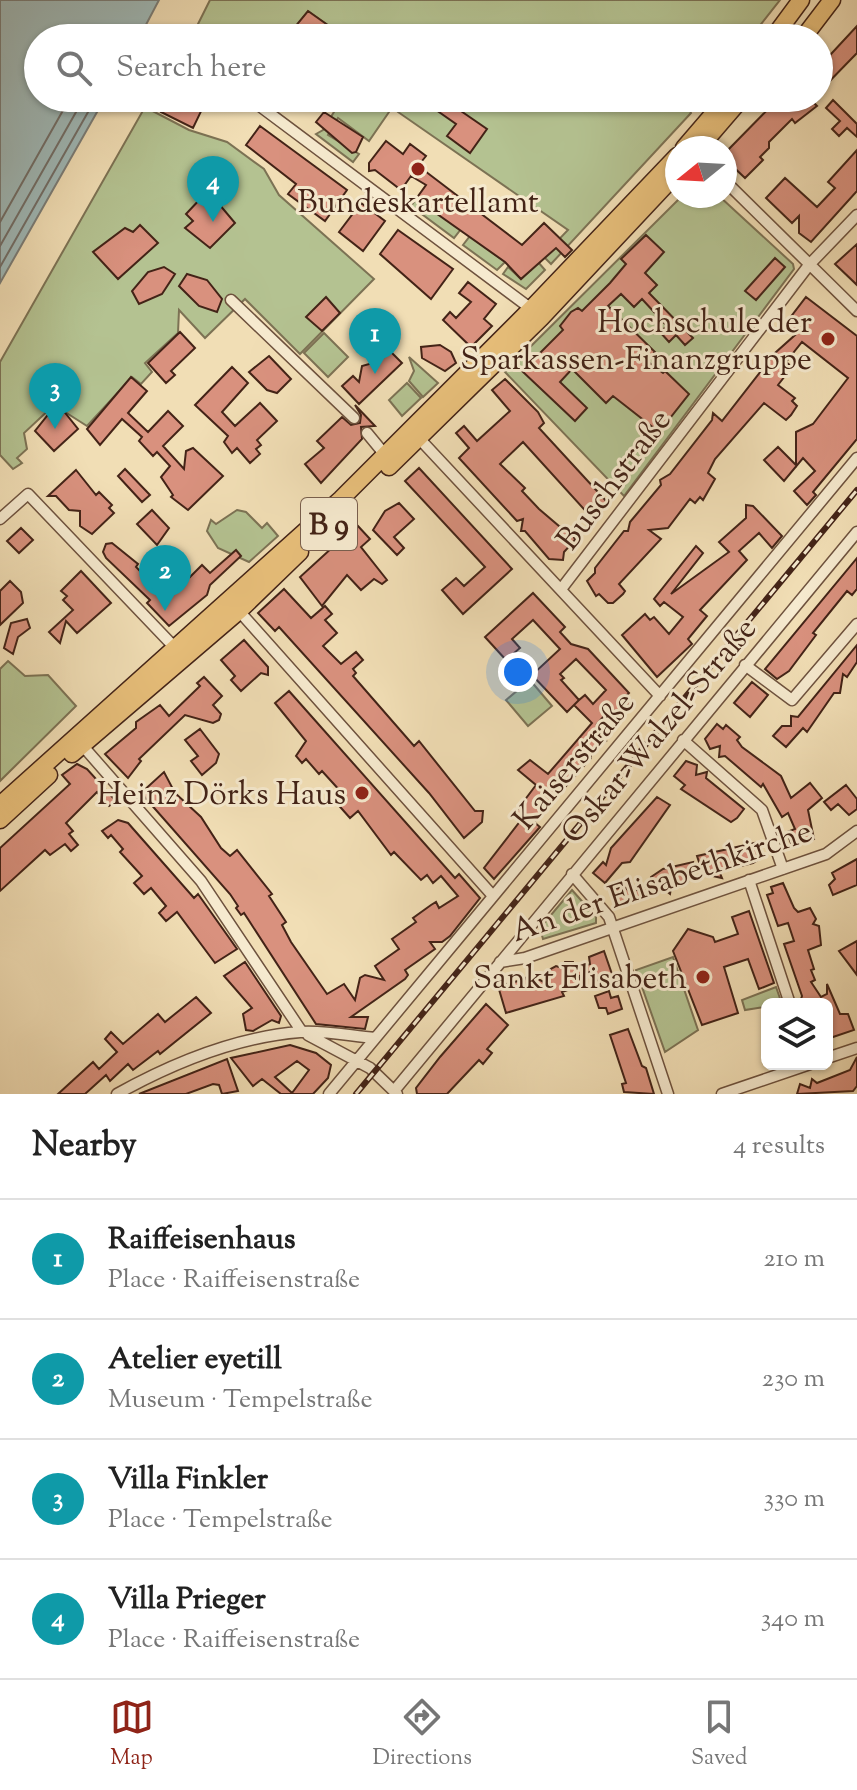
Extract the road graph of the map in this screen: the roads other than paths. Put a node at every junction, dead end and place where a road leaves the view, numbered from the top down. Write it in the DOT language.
graph roads {
  1 [pos="801,0"];
  2 [pos="818,0"];
  3 [pos="832,0"];
  4 [pos="783,24"];
  5 [pos="800,24"];
  6 [pos="814,24"];
  7 [pos="268,112"];
  8 [pos="723,112"];
  9 [pos="727,112"];
  10 [pos="697,136"];
  11 [pos="708,136"];
  12 [pos="665,169"];
  13 [pos="665,185"];
  14 [pos="737,193"];
  15 [pos="857,215"];
  16 [pos="809,265"];
  17 [pos="231,300"];
  18 [pos="857,311"];
  19 [pos="536,313"];
  20 [pos="354,418"];
  21 [pos="367,433"];
  22 [pos="415,434"];
  23 [pos="386,456"];
  24 [pos="857,458"];
  25 [pos="0,519"];
  26 [pos="857,532"];
  27 [pos="562,588"];
  28 [pos="239,611"];
  29 [pos="857,624"];
  30 [pos="179,652"];
  31 [pos="745,665"];
  32 [pos="662,693"];
  33 [pos="683,740"];
  34 [pos="82,745"];
  35 [pos="0,805"];
  36 [pos="0,820"];
  37 [pos="857,831"];
  38 [pos="783,869"];
  39 [pos="572,874"];
  40 [pos="749,880"];
  41 [pos="496,893"];
  42 [pos="612,927"];
  43 [pos="500,962"];
  44 [pos="788,998"];
  45 [pos="302,1032"];
  46 [pos="375,1038"];
  47 [pos="857,1048"];
  48 [pos="833,1056"];
  49 [pos="356,1060"];
  50 [pos="792,1070"];
  51 [pos="395,1092"];
  52 [pos="117,1094"];
  53 [pos="329,1094"];
  54 [pos="668,1094"];
  55 [pos="722,1094"];
  1 -- 4 [label="main road"];
  2 -- 5 [label="main road"];
  3 -- 6 [label="main road"];
  7 -- 19 [label="street"];
  8 -- 10 [label="main road"];
  9 -- 11 [label="main road"];
  12 -- 19 [label="main road, B 9"];
  13 -- 19 [label="main road, B 9"];
  14 -- 16 [label="street"];
  15 -- 16 [label="street, Buschstraße"];
  16 -- 18 [label="street"];
  16 -- 27 [label="street, Buschstraße"];
  17 -- 20 [label="street"];
  19 -- 22 [label="main road, B 9"];
  21 -- 23 [label="street"];
  22 -- 23 [label="main road, B 9"];
  22 -- 27 [label="street"];
  22 -- 28 [label="main road, B 9"];
  23 -- 30 [label="main road, B 9"];
  24 -- 32 [label="street, Kaiserstraße"];
  25 -- 30 [label="street"];
  26 -- 31 [label="street, Oskar-Walzel-Straße"];
  27 -- 32 [label="street"];
  28 -- 30 [label="main road, B 9"];
  28 -- 41 [label="street"];
  29 -- 31 [label="street"];
  30 -- 34 [label="main road, B 9"];
  30 -- 35 [label="main road, B 9"];
  31 -- 33 [label="street, Oskar-Walzel-Straße"];
  32 -- 41 [label="street, Kaiserstraße"];
  33 -- 38 [label="street"];
  33 -- 39 [label="street, Oskar-Walzel-Straße"];
  34 -- 36 [label="main road, B 9"];
  34 -- 45 [label="street"];
  37 -- 38 [label="street, An der Elisabethkirche"];
  38 -- 40 [label="street, An der Elisabethkirche"];
  39 -- 42 [label="street"];
  39 -- 43 [label="street, Oskar-Walzel-Straße"];
  40 -- 42 [label="street, An der Elisabethkirche"];
  40 -- 44 [label="street"];
  41 -- 46 [label="street, Kaiserstraße"];
  42 -- 43 [label="street, An der Elisabethkirche"];
  42 -- 54 [label="street"];
  43 -- 51 [label="street, An der Elisabethkirche"];
  45 -- 46 [label="street"];
  45 -- 49 [label="street"];
  45 -- 52 [label="street"];
  46 -- 49 [label="street, Kaiserstraße"];
  47 -- 48 [label="street"];
  49 -- 51 [label="street"];
  49 -- 53 [label="street, Kaiserstraße"];
  50 -- 55 [label="street"];
}
